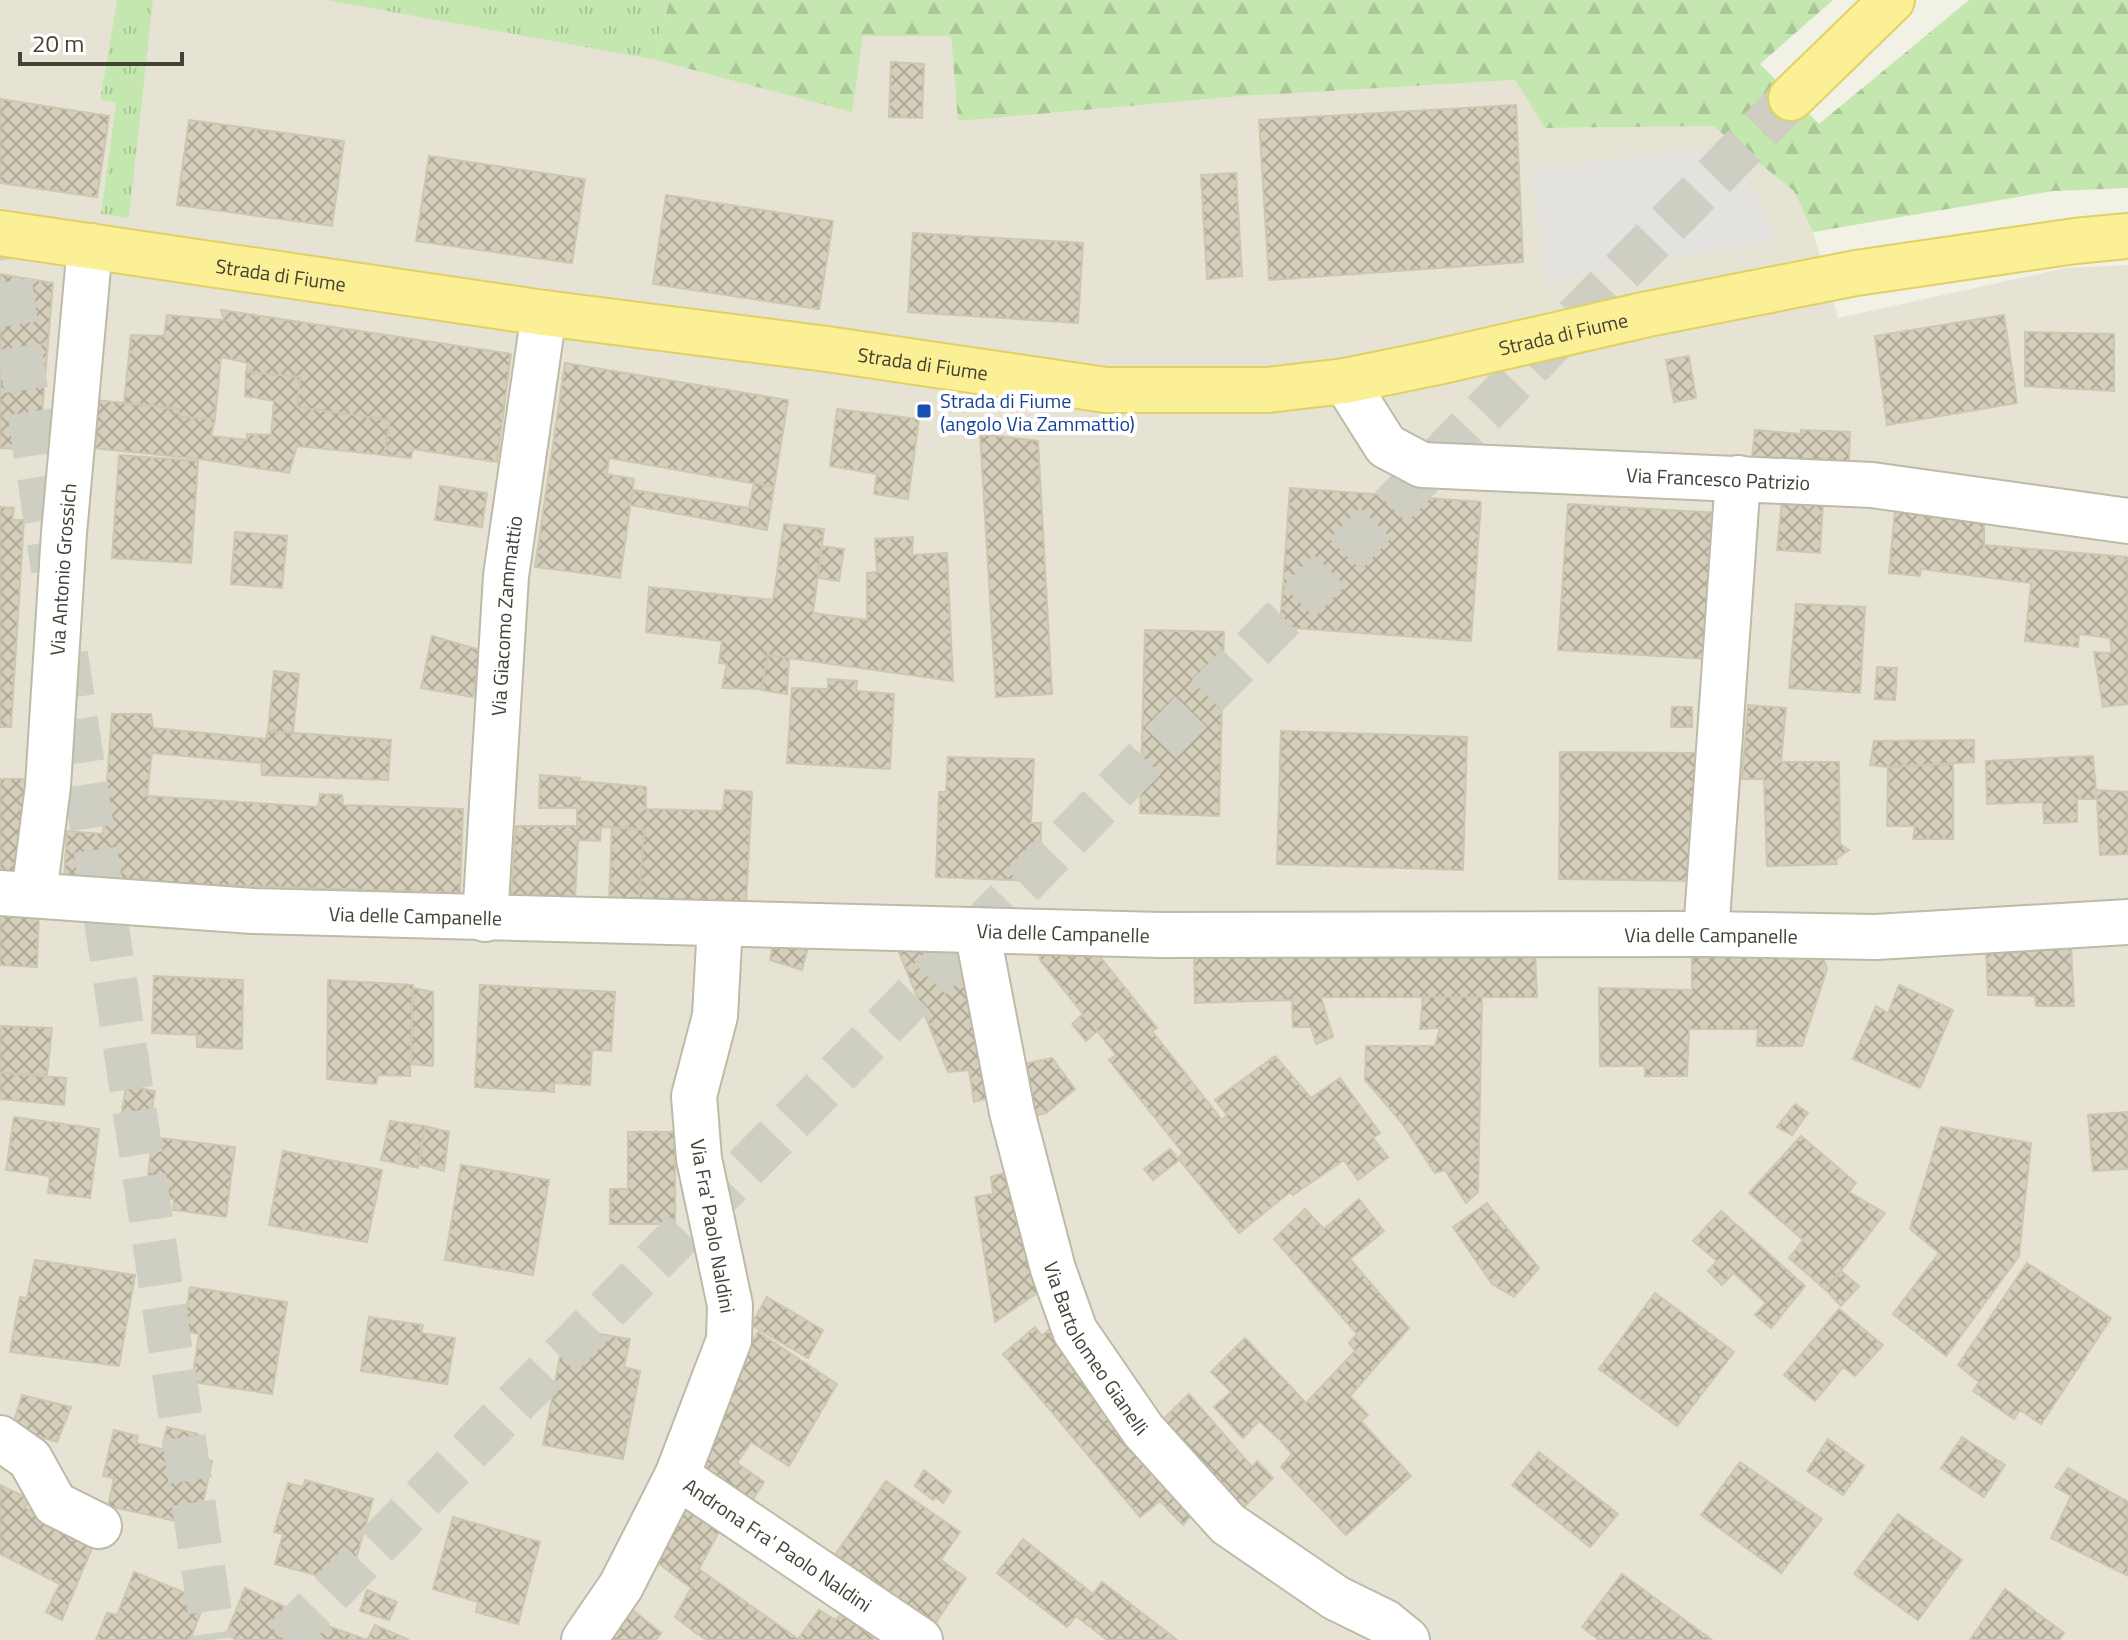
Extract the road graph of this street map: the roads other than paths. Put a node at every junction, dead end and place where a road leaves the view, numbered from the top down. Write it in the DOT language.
graph roads {
  1 [pos="1892,0"];
  2 [pos="1791,98"];
  3 [pos="0,233"];
  4 [pos="2128,236"];
  5 [pos="90,246"];
  6 [pos="544,313"];
  7 [pos="1345,381"];
  8 [pos="1738,478"];
  9 [pos="2128,521"];
  10 [pos="17,894"];
  11 [pos="485,919"];
  12 [pos="2128,922"];
  13 [pos="720,924"];
  14 [pos="977,930"];
  15 [pos="1706,934"];
  16 [pos="0,1438"];
  17 [pos="677,1476"];
  18 [pos="99,1526"];
  19 [pos="584,1640"];
  20 [pos="920,1640"];
  21 [pos="1407,1640"];
  1 -- 2 [label="main road"];
  3 -- 5 [label="main road, Strada di Fiume"];
  4 -- 7 [label="main road, Strada di Fiume"];
  5 -- 6 [label="main road, Strada di Fiume"];
  5 -- 10 [label="street, Via Antonio Grossich"];
  6 -- 7 [label="main road, Strada di Fiume"];
  6 -- 11 [label="street, Via Giacomo Zammattio"];
  7 -- 8 [label="street, Via Francesco Patrizio"];
  8 -- 9 [label="street, Via Francesco Patrizio"];
  8 -- 15 [label="street"];
  10 -- 11 [label="street, Via delle Campanelle"];
  11 -- 13 [label="street, Via delle Campanelle"];
  12 -- 15 [label="street, Via delle Campanelle"];
  13 -- 14 [label="street, Via delle Campanelle"];
  13 -- 17 [label="street, Via Fra' Paolo Naldini"];
  14 -- 15 [label="street, Via delle Campanelle"];
  14 -- 21 [label="street, Via Bartolomeo Gianelli"];
  16 -- 18 [label="street"];
  17 -- 19 [label="street, Via Fra' Paolo Naldini"];
  17 -- 20 [label="street, Androna Fra' Paolo Naldini"];
}
